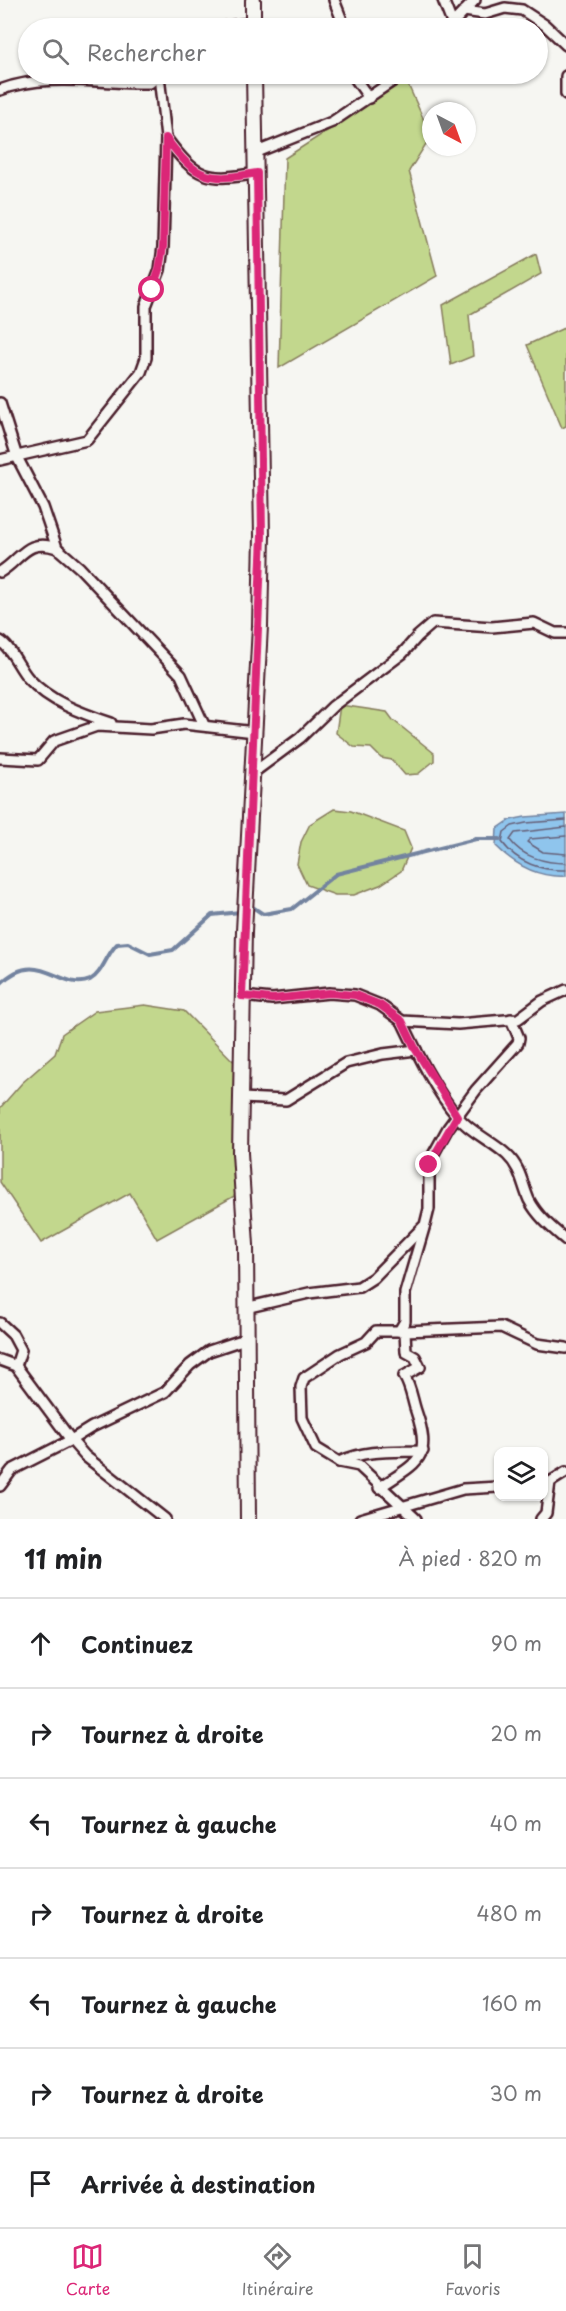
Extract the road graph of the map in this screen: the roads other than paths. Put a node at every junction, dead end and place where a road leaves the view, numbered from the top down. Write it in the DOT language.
graph roads {
  1 [pos="253,0"];
  2 [pos="334,0"];
  3 [pos="443,0"];
  4 [pos="475,0"];
  5 [pos="464,11"];
  6 [pos="252,18"];
  7 [pos="341,18"];
  8 [pos="448,18"];
  9 [pos="457,18"];
  10 [pos="534,18"];
  11 [pos="548,28"];
  12 [pos="566,45"];
  13 [pos="566,76"];
  14 [pos="18,83"];
  15 [pos="161,84"];
  16 [pos="254,84"];
  17 [pos="359,84"];
  18 [pos="389,84"];
  19 [pos="0,90"];
  20 [pos="566,94"];
  21 [pos="369,98"];
  22 [pos="166,138"];
  23 [pos="257,152"];
  24 [pos="257,173"];
  25 [pos="0,403"];
  26 [pos="17,457"];
  27 [pos="0,460"];
  28 [pos="57,548"];
  29 [pos="0,572"];
  30 [pos="566,633"];
  31 [pos="0,641"];
  32 [pos="204,725"];
  33 [pos="118,726"];
  34 [pos="255,732"];
  35 [pos="0,758"];
  36 [pos="254,772"];
  37 [pos="566,990"];
  38 [pos="242,996"];
  39 [pos="511,1019"];
  40 [pos="402,1021"];
  41 [pos="416,1050"];
  42 [pos="241,1098"];
  43 [pos="457,1116"];
  44 [pos="425,1225"];
  45 [pos="566,1240"];
  46 [pos="245,1308"];
  47 [pos="0,1323"];
  48 [pos="402,1331"];
  49 [pos="248,1338"];
  50 [pos="566,1348"];
  51 [pos="0,1360"];
  52 [pos="16,1365"];
  53 [pos="70,1440"];
  54 [pos="423,1450"];
  55 [pos="339,1462"];
  56 [pos="566,1472"];
  57 [pos="548,1481"];
  58 [pos="0,1486"];
  59 [pos="494,1487"];
  60 [pos="379,1488"];
  61 [pos="546,1501"];
  62 [pos="402,1507"];
  63 [pos="165,1519"];
  64 [pos="248,1519"];
  65 [pos="360,1519"];
  66 [pos="416,1519"];
  67 [pos="541,1519"];
  1 -- 6 [label="street"];
  2 -- 7 [label="street"];
  3 -- 8 [label="street"];
  4 -- 5 [label="street"];
  5 -- 9 [label="street"];
  5 -- 10 [label="street"];
  11 -- 12 [label="street"];
  13 -- 20 [label="street"];
  14 -- 19 [label="street"];
  15 -- 22 [label="street"];
  16 -- 23 [label="street"];
  17 -- 21 [label="street"];
  18 -- 21 [label="street"];
  21 -- 23 [label="street"];
  22 -- 24 [label="street"];
  22 -- 26 [label="street"];
  23 -- 24 [label="street"];
  24 -- 34 [label="street"];
  25 -- 26 [label="street"];
  26 -- 27 [label="street"];
  26 -- 28 [label="street"];
  28 -- 29 [label="street"];
  28 -- 32 [label="street"];
  30 -- 36 [label="street"];
  31 -- 33 [label="street"];
  32 -- 33 [label="street"];
  32 -- 34 [label="street"];
  33 -- 35 [label="street"];
  34 -- 36 [label="street"];
  36 -- 38 [label="street"];
  37 -- 39 [label="street"];
  38 -- 40 [label="street"];
  38 -- 42 [label="street"];
  39 -- 40 [label="street"];
  39 -- 43 [label="street"];
  40 -- 41 [label="street"];
  41 -- 42 [label="street"];
  41 -- 43 [label="street"];
  42 -- 46 [label="street"];
  43 -- 44 [label="street"];
  43 -- 45 [label="street"];
  44 -- 46 [label="street"];
  44 -- 48 [label="street"];
  46 -- 49 [label="street"];
  47 -- 52 [label="street"];
  48 -- 50 [label="street"];
  48 -- 54 [label="street"];
  48 -- 55 [label="street"];
  49 -- 53 [label="street"];
  49 -- 64 [label="street"];
  51 -- 52 [label="street"];
  52 -- 53 [label="street"];
  53 -- 58 [label="street"];
  53 -- 63 [label="street"];
  54 -- 55 [label="street"];
  54 -- 60 [label="street"];
  55 -- 60 [label="street"];
  56 -- 57 [label="street"];
  59 -- 62 [label="street"];
  60 -- 62 [label="street"];
  61 -- 67 [label="street"];
  62 -- 65 [label="street"];
  62 -- 66 [label="street"];
}
